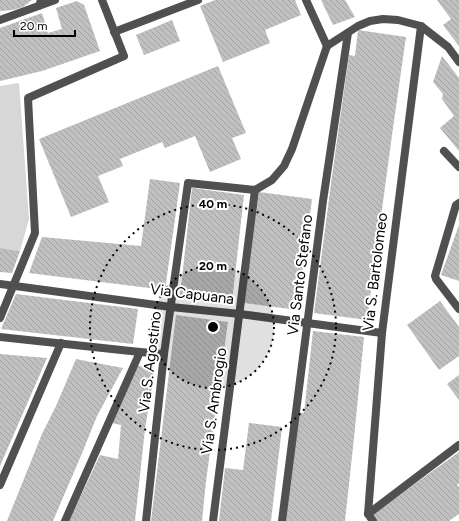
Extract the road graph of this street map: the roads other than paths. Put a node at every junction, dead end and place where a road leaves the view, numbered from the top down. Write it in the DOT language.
graph roads {
  1 [pos="55,0"];
  2 [pos="102,0"];
  3 [pos="198,0"];
  4 [pos="306,0"];
  5 [pos="40,3"];
  6 [pos="0,20"];
  7 [pos="421,26"];
  8 [pos="114,32"];
  9 [pos="348,33"];
  10 [pos="327,46"];
  11 [pos="459,62"];
  12 [pos="444,151"];
  13 [pos="459,167"];
  14 [pos="255,190"];
  15 [pos="459,203"];
  16 [pos="0,284"];
  17 [pos="14,285"];
  18 [pos="171,307"];
  19 [pos="459,309"];
  20 [pos="240,314"];
  21 [pos="0,318"];
  22 [pos="308,323"];
  23 [pos="382,332"];
  24 [pos="0,336"];
  25 [pos="61,343"];
  26 [pos="140,352"];
  27 [pos="164,354"];
  28 [pos="459,445"];
  29 [pos="0,485"];
  30 [pos="368,514"];
  31 [pos="65,521"];
  32 [pos="146,521"];
  33 [pos="213,521"];
  34 [pos="282,521"];
  35 [pos="373,521"];
  1 -- 5 [label="street"];
  2 -- 8 [label="street"];
  3 -- 8 [label="street"];
  4 -- 10 [label="street"];
  5 -- 6 [label="street"];
  7 -- 9 [label="street"];
  7 -- 11 [label="street"];
  7 -- 23 [label="street, Via S. Bartolomeo"];
  8 -- 17 [label="street"];
  9 -- 10 [label="street"];
  9 -- 22 [label="street, Via Santo Stefano"];
  10 -- 14 [label="street"];
  12 -- 13 [label="street"];
  14 -- 18 [label="street, Via S. Agostino"];
  14 -- 20 [label="street, Via S. Ambrogio"];
  15 -- 19 [label="street"];
  16 -- 17 [label="street, Via Capuana"];
  17 -- 18 [label="street, Via Capuana"];
  17 -- 21 [label="street"];
  18 -- 20 [label="street, Via Capuana"];
  18 -- 27 [label="street, Via S. Agostino"];
  20 -- 22 [label="street, Via Capuana"];
  20 -- 33 [label="street, Via S. Ambrogio"];
  22 -- 23 [label="street, Via Capuana"];
  22 -- 34 [label="street, Via Santo Stefano"];
  23 -- 30 [label="street, Via S. Bartolomeo"];
  24 -- 25 [label="street"];
  25 -- 26 [label="street"];
  25 -- 29 [label="street"];
  26 -- 27 [label="street"];
  26 -- 31 [label="street"];
  27 -- 32 [label="street, Via S. Agostino"];
  28 -- 30 [label="street"];
  30 -- 35 [label="street"];
}
